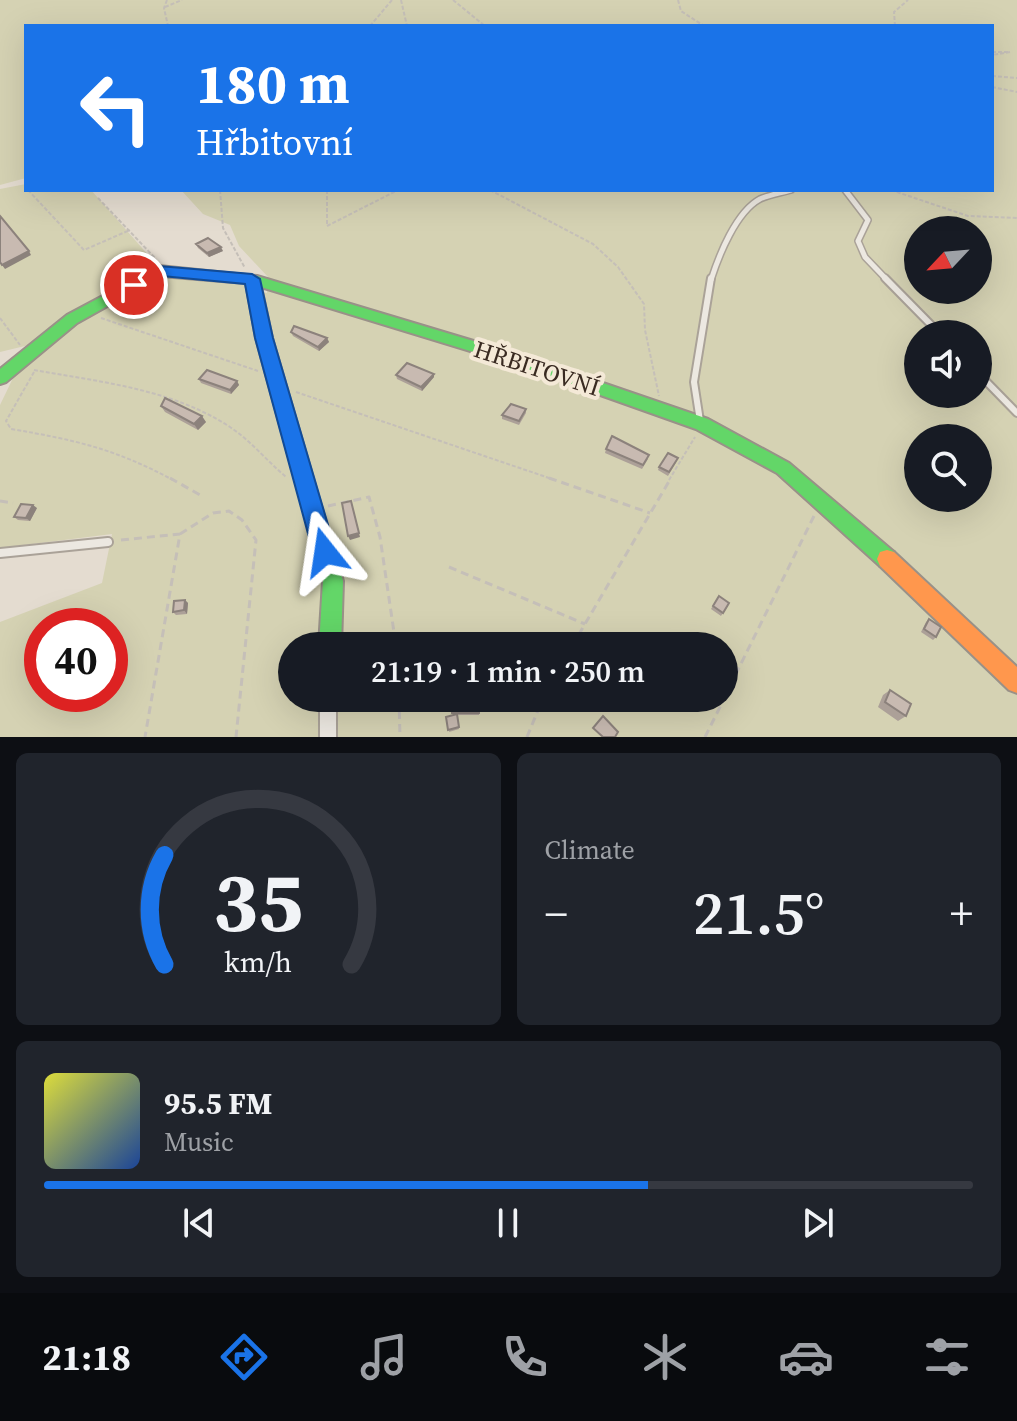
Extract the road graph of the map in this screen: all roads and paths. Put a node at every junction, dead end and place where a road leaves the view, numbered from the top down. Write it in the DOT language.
graph roads {
  1 [pos="167,0"];
  2 [pos="182,0"];
  3 [pos="392,0"];
  4 [pos="401,0"];
  5 [pos="453,0"];
  6 [pos="678,0"];
  7 [pos="908,0"];
  8 [pos="164,8"];
  9 [pos="168,24"];
  10 [pos="372,24"];
  11 [pos="407,24"];
  12 [pos="483,24"];
  13 [pos="701,24"];
  14 [pos="895,24"];
  15 [pos="994,76"];
  16 [pos="1017,78"];
  17 [pos="994,87"];
  18 [pos="1017,92"];
  19 [pos="30,192"];
  20 [pos="220,192"];
  21 [pos="327,192"];
  22 [pos="394,192"];
  23 [pos="494,192"];
  24 [pos="784,192"];
  25 [pos="847,192"];
  26 [pos="896,192"];
  27 [pos="98,198"];
  28 [pos="1017,218"];
  29 [pos="130,230"];
  30 [pos="159,271"];
  31 [pos="252,279"];
  32 [pos="84,312"];
  33 [pos="0,318"];
  34 [pos="926,320"];
  35 [pos="27,363"];
  36 [pos="0,378"];
  37 [pos="275,381"];
  38 [pos="992,387"];
  39 [pos="662,409"];
  40 [pos="1017,413"];
  41 [pos="701,424"];
  42 [pos="307,491"];
  43 [pos="200,495"];
  44 [pos="822,500"];
  45 [pos="0,501"];
  46 [pos="13,503"];
  47 [pos="313,510"];
  48 [pos="650,513"];
  49 [pos="180,534"];
  50 [pos="108,542"];
  51 [pos="0,553"];
  52 [pos="449,567"];
  53 [pos="586,624"];
  54 [pos="331,632"];
  55 [pos="394,632"];
  56 [pos="581,632"];
  57 [pos="738,670"];
  58 [pos="1017,682"];
  59 [pos="328,712"];
  60 [pos="399,712"];
  61 [pos="537,712"];
  62 [pos="717,712"];
  63 [pos="145,737"];
  64 [pos="236,737"];
  65 [pos="328,737"];
  66 [pos="400,737"];
  67 [pos="527,737"];
  68 [pos="705,737"];
  1 -- 8 [label="path"];
  2 -- 8 [label="path"];
  3 -- 10 [label="path"];
  4 -- 11 [label="path"];
  5 -- 12 [label="path"];
  6 -- 13 [label="path"];
  7 -- 14 [label="path"];
  8 -- 9 [label="path"];
  15 -- 16 [label="path"];
  17 -- 18 [label="path"];
  19 -- 29 [label="path"];
  20 -- 31 [label="path"];
  21 -- 22 [label="path"];
  23 -- 39 [label="path"];
  24 -- 41 [label="lane"];
  25 -- 34 [label="lane"];
  26 -- 28 [label="path"];
  27 -- 29 [label="path"];
  29 -- 30 [label="path"];
  30 -- 31 [label="street, HŘBITOVNÍ"];
  30 -- 32 [label="street"];
  31 -- 37 [label="street"];
  31 -- 39 [label="street, HŘBITOVNÍ"];
  32 -- 35 [label="street"];
  32 -- 37 [label="path"];
  33 -- 35 [label="path"];
  35 -- 36 [label="street"];
  35 -- 42 [label="path"];
  35 -- 43 [label="path"];
  37 -- 42 [label="street"];
  37 -- 48 [label="path"];
  38 -- 40 [label="lane"];
  39 -- 41 [label="street, HŘBITOVNÍ"];
  41 -- 44 [label="street, HŘBITOVNÍ"];
  41 -- 48 [label="path"];
  42 -- 47 [label="street"];
  44 -- 57 [label="path"];
  44 -- 58 [label="street, HŘBITOVNÍ"];
  45 -- 46 [label="path"];
  47 -- 54 [label="street"];
  47 -- 55 [label="path"];
  48 -- 53 [label="path"];
  49 -- 50 [label="path"];
  49 -- 63 [label="path"];
  49 -- 64 [label="path"];
  50 -- 51 [label="lane"];
  52 -- 53 [label="path"];
  53 -- 56 [label="path"];
  59 -- 65 [label="street"];
  60 -- 66 [label="path"];
  61 -- 67 [label="path"];
  62 -- 68 [label="path"];
}
